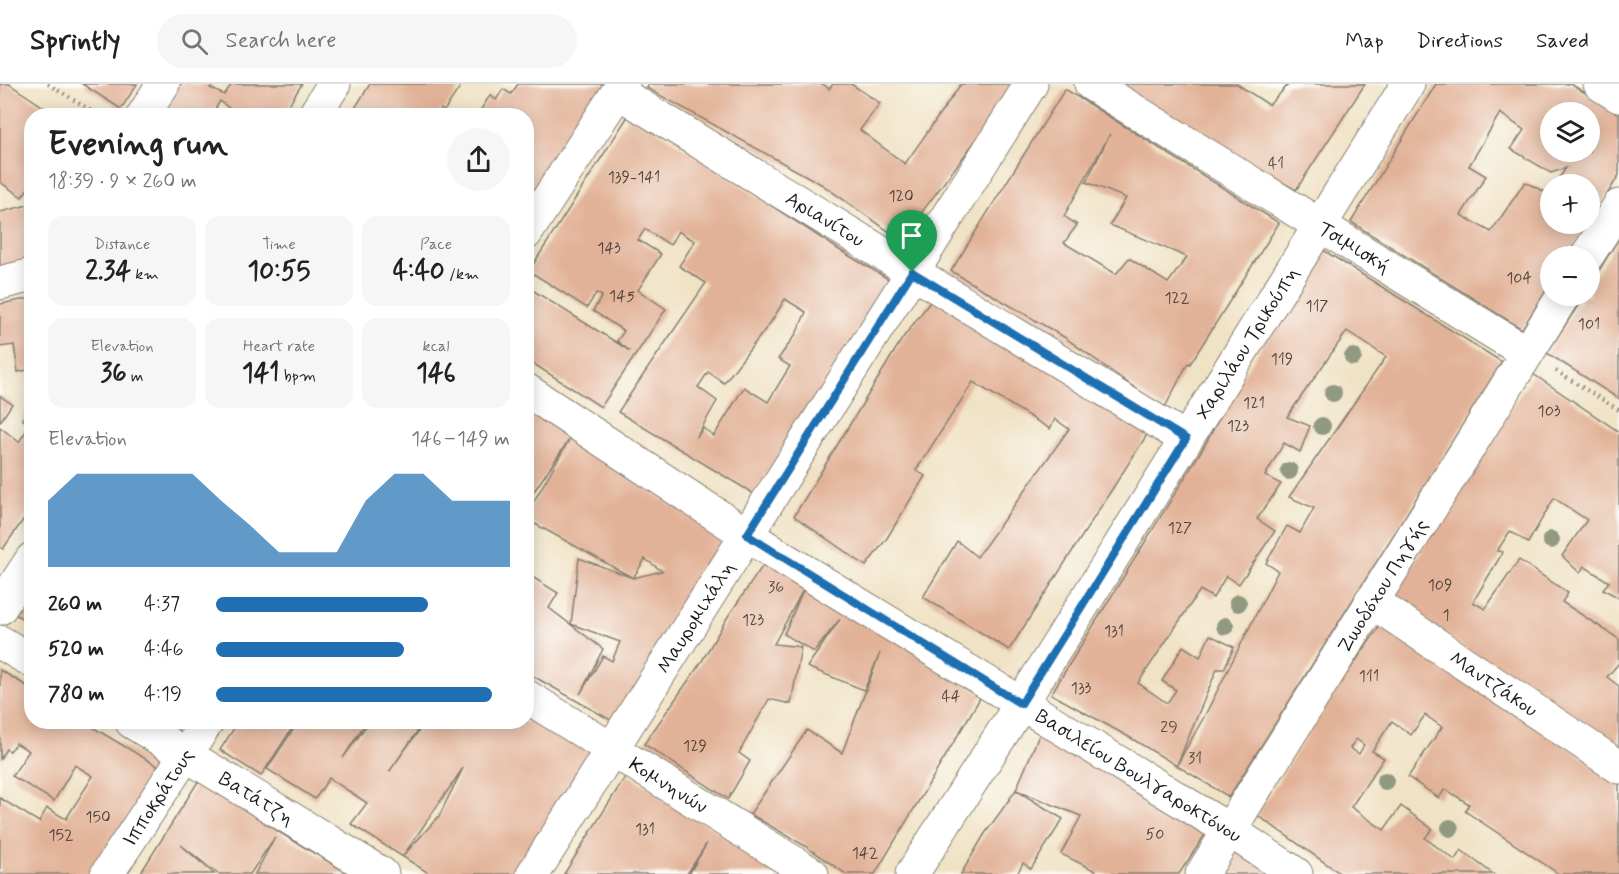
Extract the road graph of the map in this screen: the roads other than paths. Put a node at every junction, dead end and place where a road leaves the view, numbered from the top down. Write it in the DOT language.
graph roads {
  1 [pos="163,84"];
  2 [pos="334,84"];
  3 [pos="1031,84"];
  4 [pos="1091,84"];
  5 [pos="1408,84"];
  6 [pos="1600,84"];
  7 [pos="621,88"];
  8 [pos="1619,96"];
  9 [pos="148,108"];
  10 [pos="319,108"];
  11 [pos="1619,206"];
  12 [pos="534,220"];
  13 [pos="1320,225"];
  14 [pos="1593,246"];
  15 [pos="912,272"];
  16 [pos="24,277"];
  17 [pos="0,283"];
  18 [pos="1557,306"];
  19 [pos="1527,353"];
  20 [pos="534,395"];
  21 [pos="1186,439"];
  22 [pos="747,535"];
  23 [pos="24,571"];
  24 [pos="1371,601"];
  25 [pos="0,608"];
  26 [pos="0,642"];
  27 [pos="24,656"];
  28 [pos="534,701"];
  29 [pos="1021,704"];
  30 [pos="144,729"];
  31 [pos="202,729"];
  32 [pos="612,749"];
  33 [pos="186,754"];
  34 [pos="1619,767"];
  35 [pos="1229,830"];
  36 [pos="107,874"];
  37 [pos="382,874"];
  38 [pos="533,874"];
  39 [pos="812,874"];
  40 [pos="912,874"];
  41 [pos="1202,874"];
  42 [pos="1296,874"];
  1 -- 9 [label="street"];
  2 -- 10 [label="street"];
  3 -- 15 [label="street, Μαυρομιχάλη"];
  4 -- 13 [label="street, Τσιμισκή"];
  5 -- 13 [label="street, Χαριλάου Τρικούπη"];
  6 -- 8 [label="street"];
  7 -- 12 [label="street"];
  7 -- 15 [label="street, Αριανίτου"];
  11 -- 14 [label="street"];
  13 -- 19 [label="street, Τσιμισκή"];
  13 -- 21 [label="street, Χαριλάου Τρικούπη"];
  15 -- 21 [label="street, Αριανίτου"];
  15 -- 22 [label="street, Μαυρομιχάλη"];
  16 -- 17 [label="street"];
  18 -- 19 [label="street, Ζωοδόχου Πηγής"];
  19 -- 24 [label="street, Ζωοδόχου Πηγής"];
  20 -- 22 [label="street, Βασιλείου Βουλγαροκτόνου"];
  21 -- 29 [label="street, Χαριλάου Τρικούπη"];
  22 -- 29 [label="street, Βασιλείου Βουλγαροκτόνου"];
  22 -- 32 [label="street, Μαυρομιχάλη"];
  23 -- 25 [label="street"];
  24 -- 34 [label="street, Μαντζάκου"];
  24 -- 35 [label="street, Ζωοδόχου Πηγής"];
  26 -- 27 [label="street"];
  28 -- 32 [label="street, Κομνηνών"];
  29 -- 35 [label="street, Βασιλείου Βουλγαροκτόνου"];
  29 -- 40 [label="street, Χαριλάου Τρικούπη"];
  30 -- 33 [label="street, Βατάτζη"];
  31 -- 33 [label="street, Ιπποκράτους"];
  32 -- 38 [label="street, Μαυρομιχάλη"];
  32 -- 39 [label="street, Κομνηνών"];
  33 -- 36 [label="street, Ιπποκράτους"];
  33 -- 37 [label="street, Βατάτζη"];
  35 -- 41 [label="street, Ζωοδόχου Πηγής"];
  35 -- 42 [label="street, Βασιλείου Βουλγαροκτόνου"];
}
